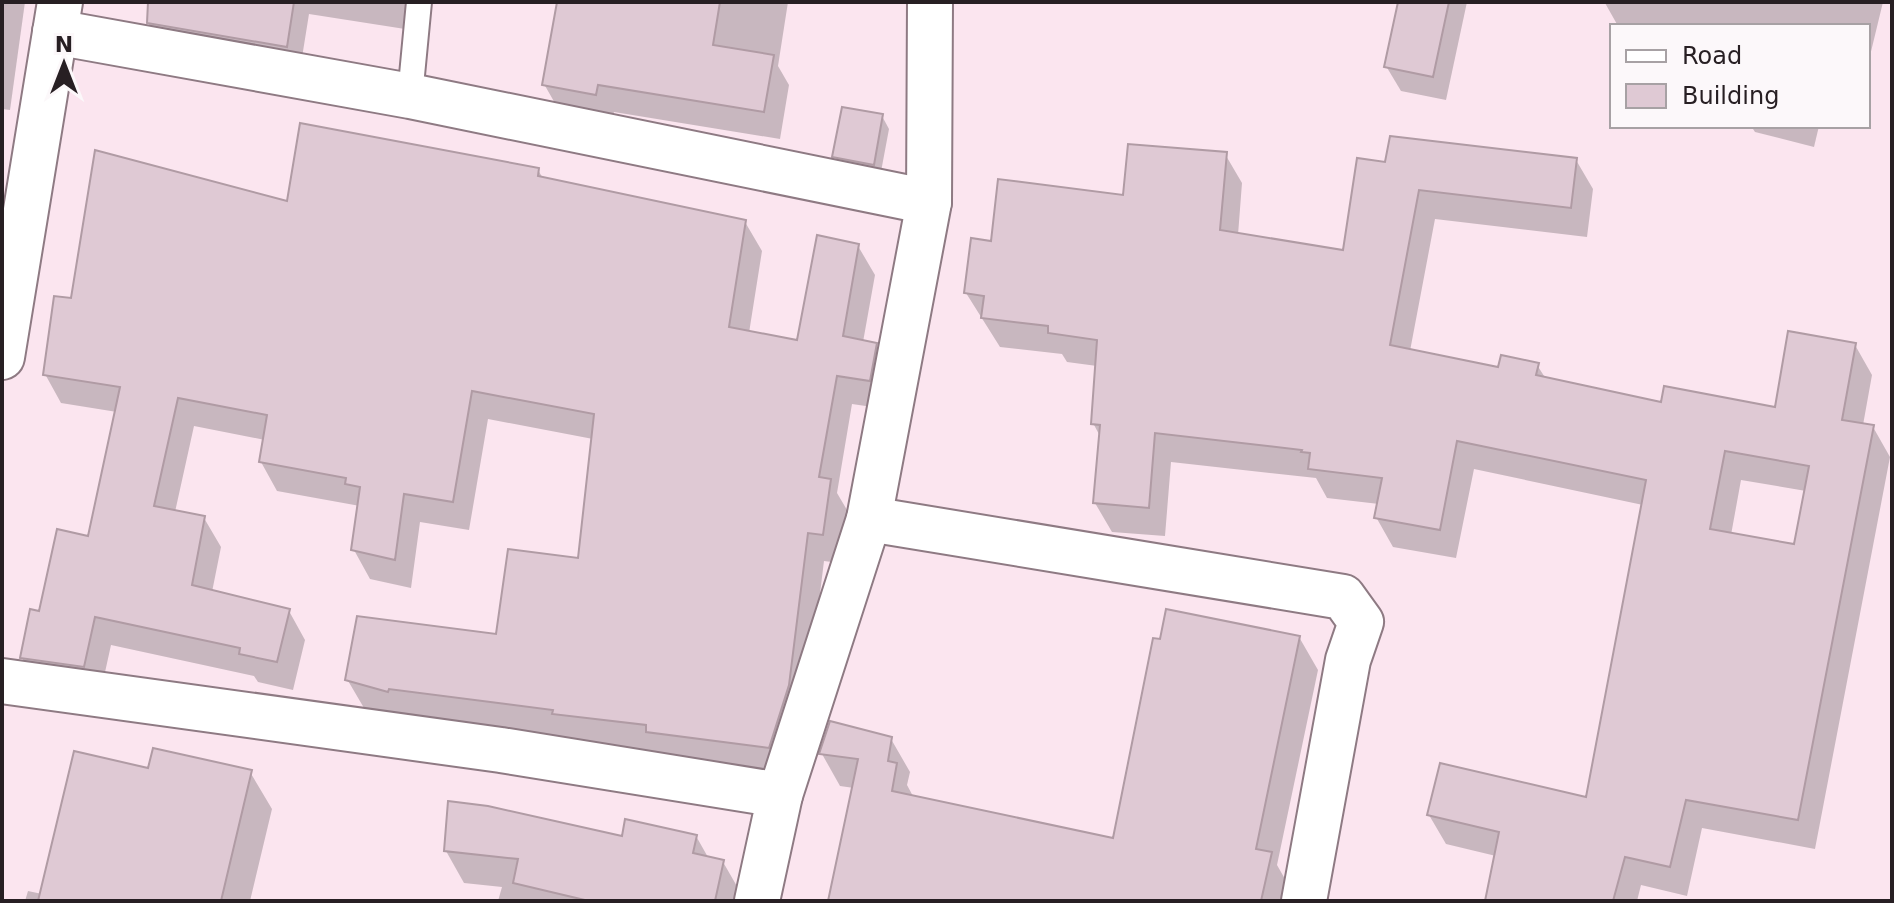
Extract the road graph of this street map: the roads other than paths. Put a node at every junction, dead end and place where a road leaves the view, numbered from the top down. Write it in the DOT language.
graph roads {
  1 [pos="419,2"];
  2 [pos="930,2"];
  3 [pos="57,17"];
  4 [pos="410,96"];
  5 [pos="929,202"];
  6 [pos="2,357"];
  7 [pos="869,519"];
  8 [pos="2,681"];
  9 [pos="780,795"];
  10 [pos="757,901"];
  11 [pos="1304,901"];
  1 -- 4 [label="lane"];
  2 -- 5 [label="street"];
  3 -- 4 [label="street"];
  3 -- 6 [label="street"];
  4 -- 5 [label="street"];
  5 -- 7 [label="street"];
  7 -- 9 [label="street"];
  7 -- 11 [label="street"];
  8 -- 9 [label="street"];
  9 -- 10 [label="street"];
}
